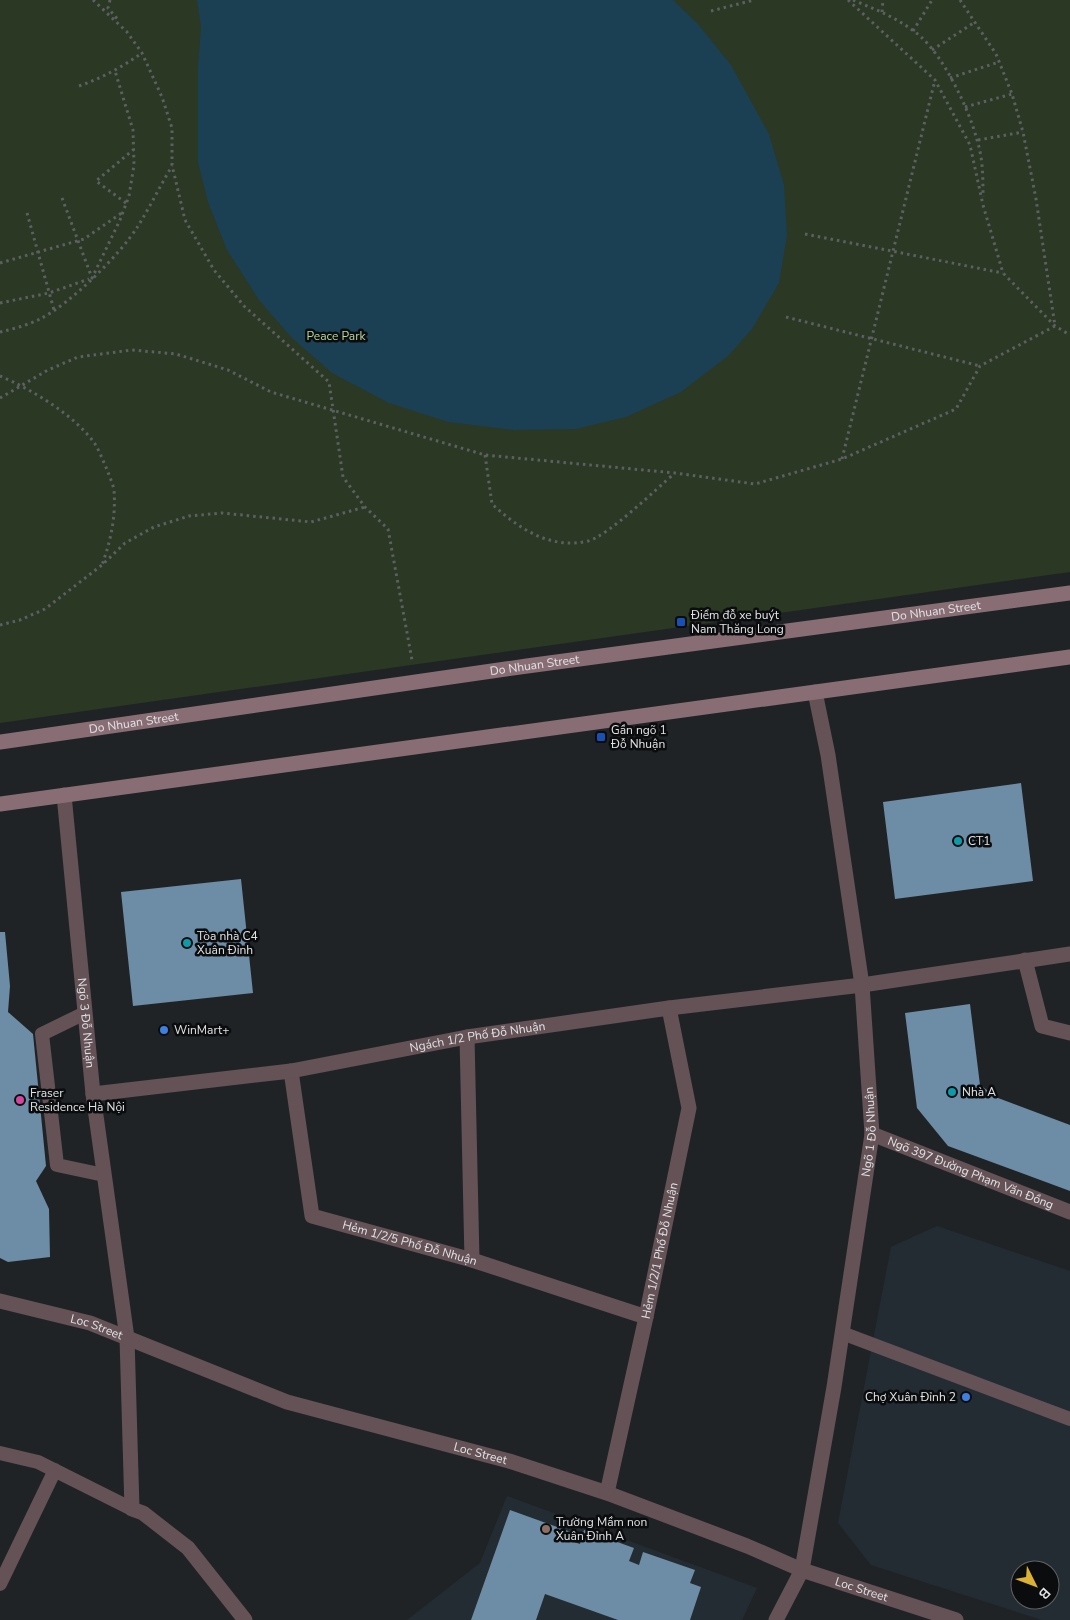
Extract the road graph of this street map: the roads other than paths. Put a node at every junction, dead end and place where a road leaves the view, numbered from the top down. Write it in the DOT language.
graph roads {
  1 [pos="1070,592"];
  2 [pos="1070,657"];
  3 [pos="815,692"];
  4 [pos="0,742"];
  5 [pos="64,795"];
  6 [pos="0,804"];
  7 [pos="1070,954"];
  8 [pos="1025,960"];
  9 [pos="862,985"];
  10 [pos="669,1008"];
  11 [pos="85,1013"];
  12 [pos="1070,1033"];
  13 [pos="467,1036"];
  14 [pos="291,1071"];
  15 [pos="93,1094"];
  16 [pos="872,1134"];
  17 [pos="104,1175"];
  18 [pos="1070,1212"];
  19 [pos="472,1260"];
  20 [pos="0,1301"];
  21 [pos="646,1317"];
  22 [pos="842,1333"];
  23 [pos="127,1338"];
  24 [pos="1070,1419"];
  25 [pos="0,1453"];
  26 [pos="55,1470"];
  27 [pos="607,1493"];
  28 [pos="132,1509"];
  29 [pos="802,1570"];
  30 [pos="0,1584"];
  31 [pos="245,1620"];
  32 [pos="776,1620"];
  33 [pos="956,1620"];
  1 -- 4 [label="street, Do Nhuan Street"];
  2 -- 3 [label="street"];
  3 -- 5 [label="street"];
  3 -- 9 [label="street, Ngõ 1 Đỗ Nhuận"];
  5 -- 6 [label="street"];
  5 -- 11 [label="street, Ngõ 3 Đỗ Nhuận"];
  7 -- 8 [label="street, Ngách 1/2 Phố Đỗ Nhuận"];
  8 -- 9 [label="street, Ngách 1/2 Phố Đỗ Nhuận"];
  8 -- 12 [label="street"];
  9 -- 10 [label="street, Ngách 1/2 Phố Đỗ Nhuận"];
  9 -- 16 [label="street, Ngõ 1 Đỗ Nhuận"];
  10 -- 13 [label="street, Ngách 1/2 Phố Đỗ Nhuận"];
  10 -- 21 [label="street, Hẻm 1/2/1 Phố Đỗ Nhuận"];
  11 -- 15 [label="street, Ngõ 3 Đỗ Nhuận"];
  11 -- 17 [label="lane"];
  13 -- 14 [label="street, Ngách 1/2 Phố Đỗ Nhuận"];
  13 -- 19 [label="street"];
  14 -- 15 [label="street, Ngách 1/2 Phố Đỗ Nhuận"];
  14 -- 19 [label="street, Hẻm 1/2/5 Phố Đỗ Nhuận"];
  15 -- 17 [label="street, Ngõ 3 Đỗ Nhuận"];
  16 -- 18 [label="street, Ngõ 397 Đường Phạm Văn Đồng"];
  16 -- 22 [label="street, Ngõ 1 Đỗ Nhuận"];
  17 -- 23 [label="street, Ngõ 3 Đỗ Nhuận"];
  19 -- 21 [label="street, Hẻm 1/2/5 Phố Đỗ Nhuận"];
  20 -- 23 [label="street, Loc Street"];
  21 -- 27 [label="street, Hẻm 1/2/1 Phố Đỗ Nhuận"];
  22 -- 24 [label="lane"];
  22 -- 29 [label="street, Ngõ 1 Đỗ Nhuận"];
  23 -- 27 [label="street, Loc Street"];
  23 -- 28 [label="street, Ngõ 3 Đỗ Nhuận"];
  25 -- 26 [label="lane"];
  26 -- 28 [label="lane"];
  26 -- 30 [label="lane"];
  27 -- 29 [label="street, Loc Street"];
  28 -- 31 [label="street"];
  29 -- 32 [label="street, Ngõ 1 Đỗ Nhuận"];
  29 -- 33 [label="street, Loc Street"];
}
